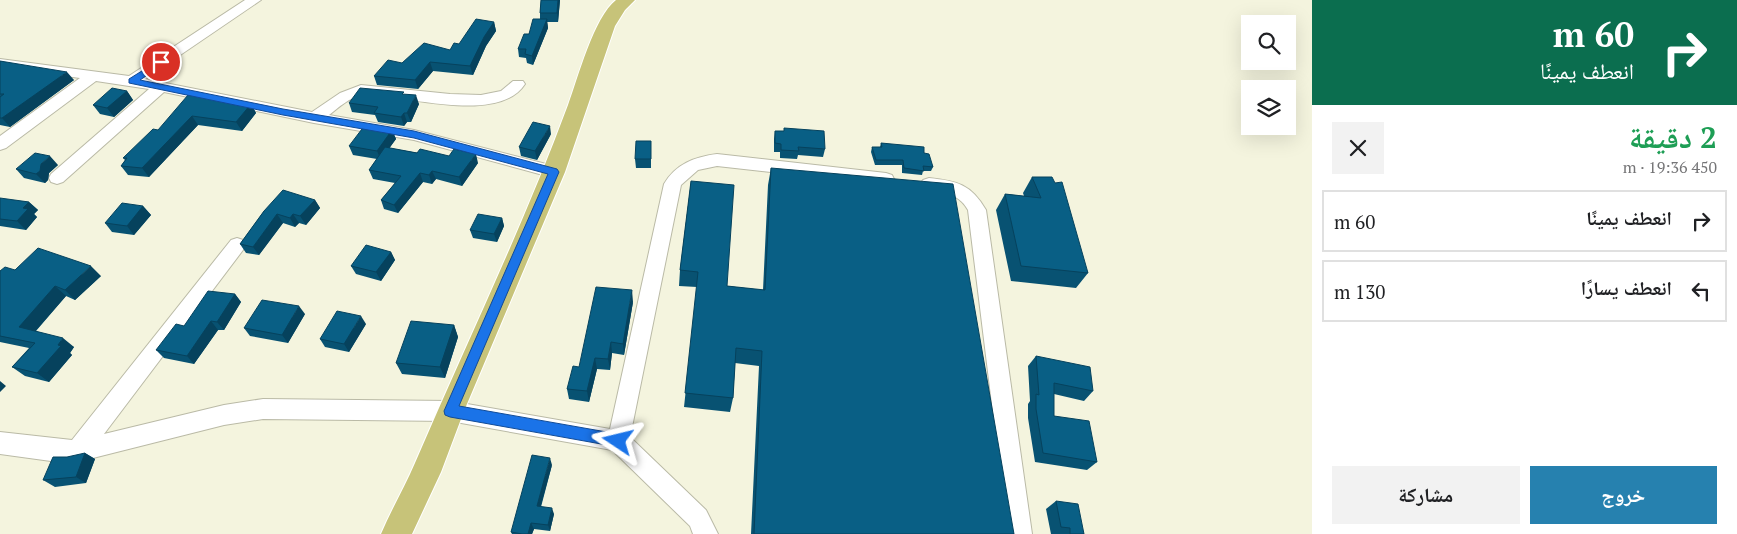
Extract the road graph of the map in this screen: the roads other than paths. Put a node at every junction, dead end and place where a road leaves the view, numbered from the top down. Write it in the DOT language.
graph roads {
  1 [pos="254,0"];
  2 [pos="627,0"];
  3 [pos="0,63"];
  4 [pos="18,65"];
  5 [pos="94,75"];
  6 [pos="0,78"];
  7 [pos="132,81"];
  8 [pos="518,84"];
  9 [pos="161,87"];
  10 [pos="314,118"];
  11 [pos="0,144"];
  12 [pos="554,172"];
  13 [pos="57,178"];
  14 [pos="237,245"];
  15 [pos="450,411"];
  16 [pos="618,441"];
  17 [pos="0,442"];
  18 [pos="76,451"];
  19 [pos="396,534"];
  20 [pos="706,534"];
  21 [pos="1020,534"];
  1 -- 7 [label="street"];
  2 -- 12 [label="main road"];
  3 -- 4 [label="street"];
  4 -- 5 [label="street"];
  4 -- 6 [label="street"];
  5 -- 7 [label="street"];
  5 -- 11 [label="street"];
  7 -- 9 [label="street"];
  8 -- 10 [label="street"];
  9 -- 10 [label="street"];
  9 -- 13 [label="street"];
  10 -- 12 [label="street"];
  12 -- 15 [label="main road"];
  14 -- 18 [label="street"];
  15 -- 16 [label="street"];
  15 -- 18 [label="street"];
  15 -- 19 [label="main road"];
  16 -- 20 [label="street"];
  16 -- 21 [label="street"];
  17 -- 18 [label="street"];
}
